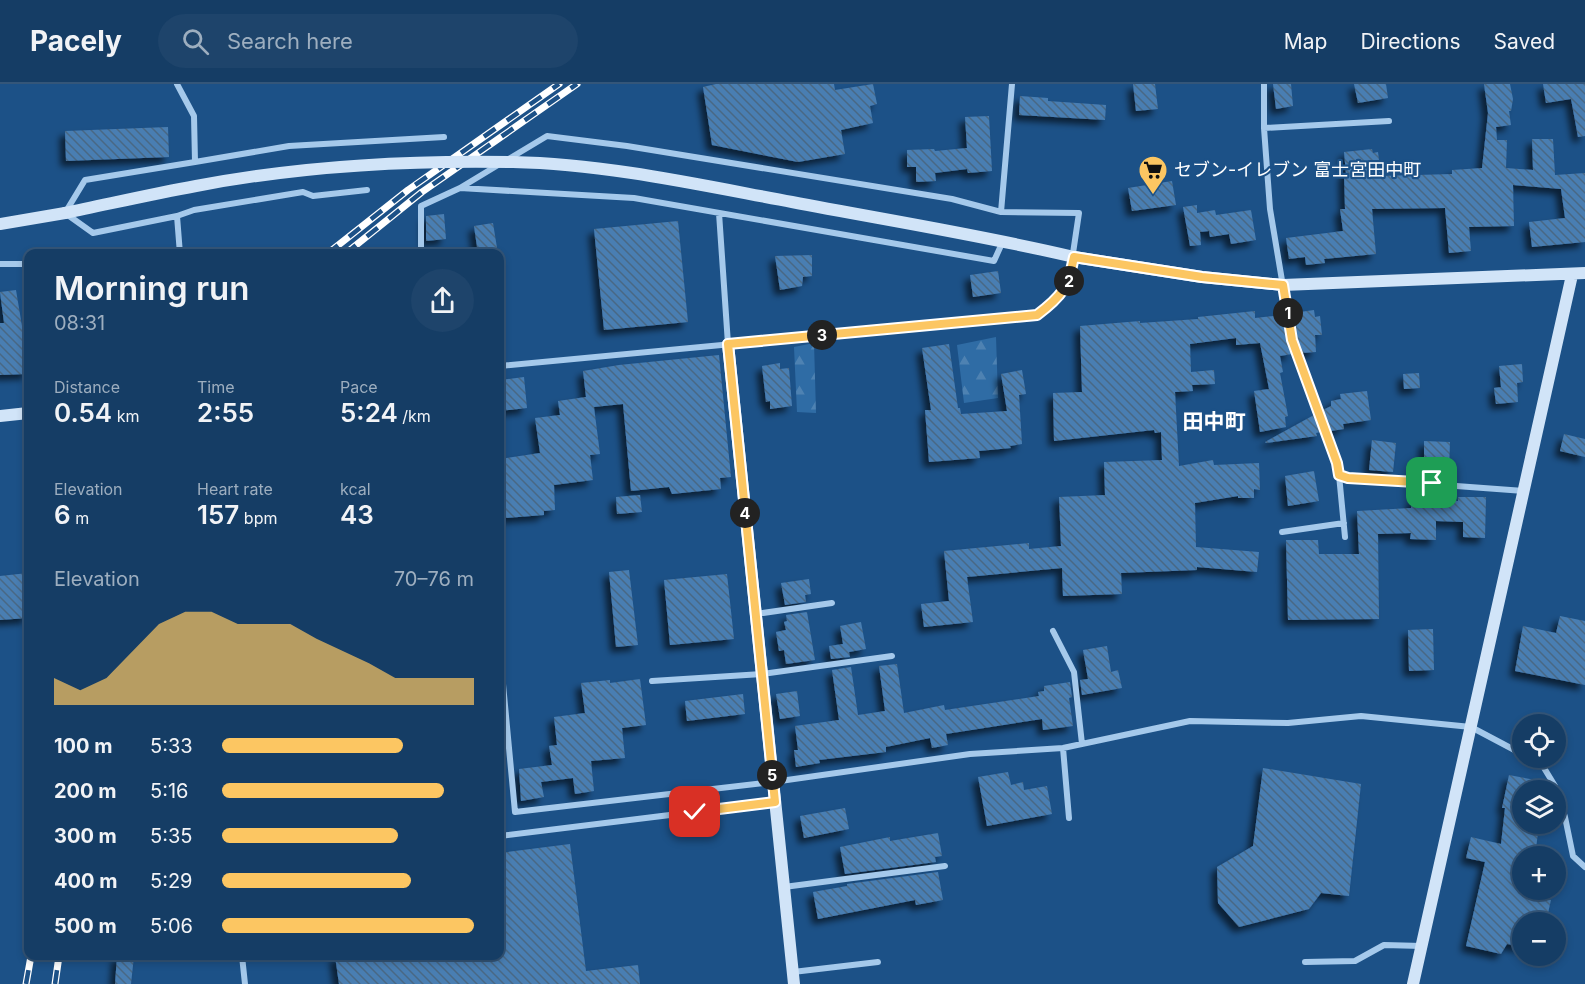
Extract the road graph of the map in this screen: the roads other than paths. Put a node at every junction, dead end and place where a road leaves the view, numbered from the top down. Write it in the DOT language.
graph roads {
  1 [pos="177,84"];
  2 [pos="1012,84"];
  3 [pos="1264,84"];
  4 [pos="1389,121"];
  5 [pos="1264,128"];
  6 [pos="444,137"];
  7 [pos="195,162"];
  8 [pos="460,188"];
  9 [pos="367,190"];
  10 [pos="1001,212"];
  11 [pos="65,213"];
  12 [pos="718,213"];
  13 [pos="177,216"];
  14 [pos="0,224"];
  15 [pos="1003,240"];
  16 [pos="180,249"];
  17 [pos="421,249"];
  18 [pos="1074,257"];
  19 [pos="0,264"];
  20 [pos="24,264"];
  21 [pos="1579,274"];
  22 [pos="1283,285"];
  23 [pos="728,344"];
  24 [pos="504,366"];
  25 [pos="24,413"];
  26 [pos="0,416"];
  27 [pos="1339,475"];
  28 [pos="1524,491"];
  29 [pos="1344,523"];
  30 [pos="1282,532"];
  31 [pos="1345,537"];
  32 [pos="832,603"];
  33 [pos="756,614"];
  34 [pos="1053,631"];
  35 [pos="892,656"];
  36 [pos="762,674"];
  37 [pos="652,681"];
  38 [pos="504,695"];
  39 [pos="1471,727"];
  40 [pos="1082,744"];
  41 [pos="1063,748"];
  42 [pos="1512,749"];
  43 [pos="1544,768"];
  44 [pos="773,782"];
  45 [pos="775,802"];
  46 [pos="1069,818"];
  47 [pos="504,836"];
  48 [pos="945,866"];
  49 [pos="1585,867"];
  50 [pos="784,887"];
  51 [pos="1422,946"];
  52 [pos="242,960"];
  53 [pos="878,962"];
  54 [pos="1305,962"];
  55 [pos="794,978"];
  56 [pos="244,984"];
  57 [pos="1413,984"];
  1 -- 7 [label="street"];
  2 -- 10 [label="street"];
  3 -- 5 [label="street"];
  4 -- 5 [label="street"];
  5 -- 22 [label="street"];
  6 -- 7 [label="street"];
  7 -- 11 [label="street"];
  8 -- 10 [label="street"];
  8 -- 12 [label="street"];
  8 -- 17 [label="street"];
  9 -- 13 [label="street"];
  10 -- 18 [label="street"];
  11 -- 13 [label="street"];
  11 -- 14 [label="street"];
  11 -- 15 [label="street, bridge"];
  12 -- 15 [label="street"];
  12 -- 23 [label="street"];
  13 -- 16 [label="street"];
  15 -- 18 [label="street, bridge"];
  18 -- 22 [label="street"];
  18 -- 23 [label="street"];
  19 -- 20 [label="street"];
  21 -- 22 [label="street"];
  21 -- 28 [label="street"];
  22 -- 27 [label="street"];
  23 -- 24 [label="street"];
  23 -- 33 [label="street"];
  25 -- 26 [label="street"];
  27 -- 28 [label="street"];
  27 -- 29 [label="street"];
  28 -- 39 [label="street"];
  29 -- 30 [label="street"];
  29 -- 31 [label="street"];
  32 -- 33 [label="street"];
  33 -- 36 [label="street"];
  34 -- 40 [label="street"];
  35 -- 36 [label="street"];
  36 -- 37 [label="street"];
  36 -- 44 [label="street"];
  38 -- 44 [label="street"];
  39 -- 40 [label="street"];
  39 -- 42 [label="street"];
  39 -- 51 [label="street"];
  40 -- 41 [label="street"];
  41 -- 44 [label="street"];
  41 -- 46 [label="street"];
  43 -- 49 [label="street"];
  44 -- 45 [label="street"];
  45 -- 47 [label="street"];
  45 -- 50 [label="street"];
  48 -- 50 [label="street"];
  50 -- 55 [label="street"];
  51 -- 54 [label="street"];
  51 -- 57 [label="street"];
  52 -- 56 [label="street"];
  53 -- 55 [label="street"];
}
